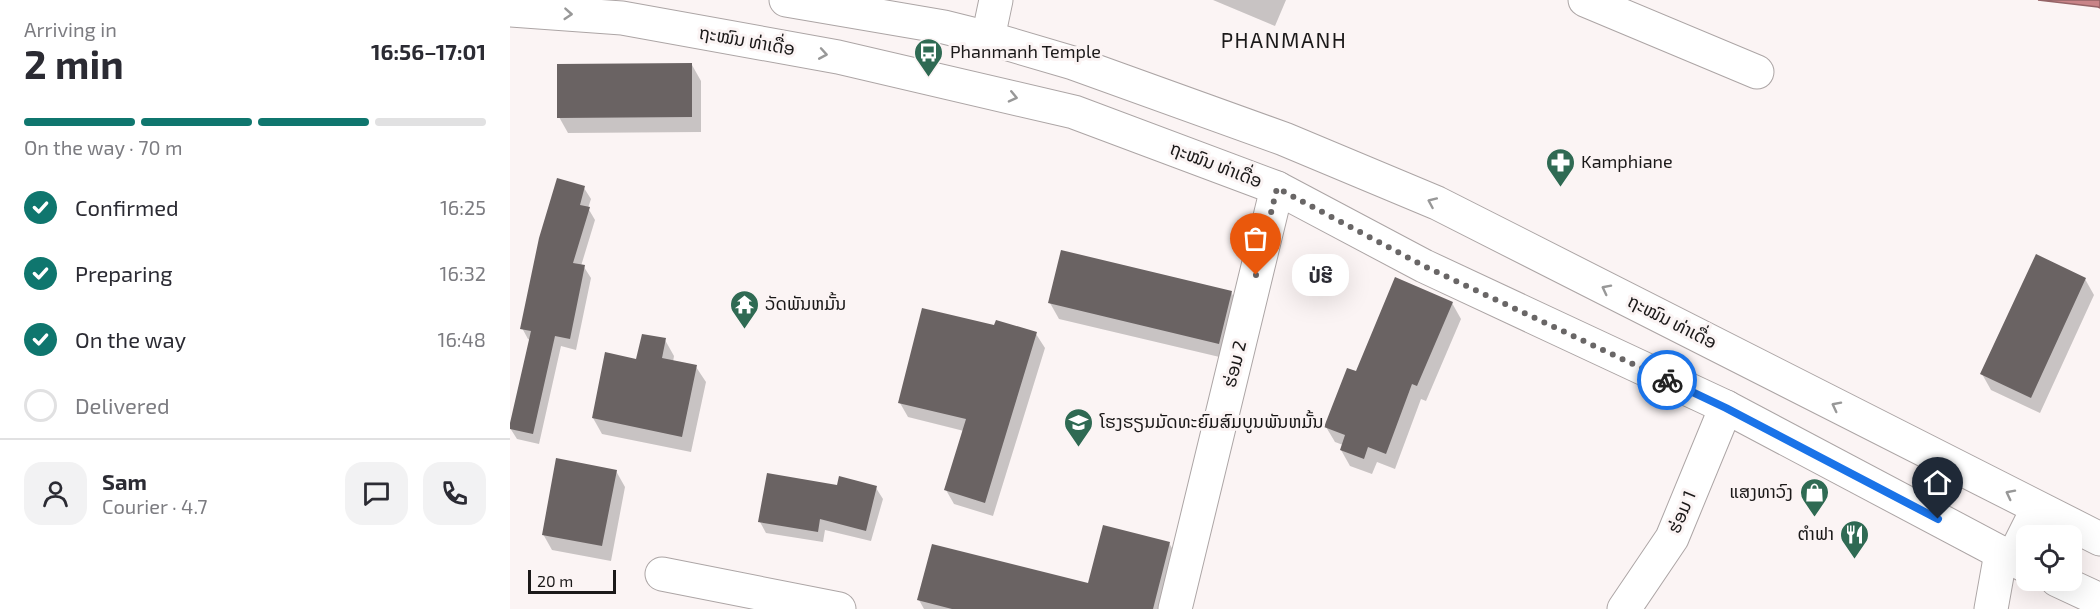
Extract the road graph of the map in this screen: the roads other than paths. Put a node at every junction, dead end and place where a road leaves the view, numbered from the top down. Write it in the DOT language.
graph roads {
  1 [pos="786,0"];
  2 [pos="996,0"];
  3 [pos="1585,0"];
  4 [pos="510,10"];
  5 [pos="988,38"];
  6 [pos="1757,72"];
  7 [pos="1277,188"];
  8 [pos="1726,408"];
  9 [pos="2038,508"];
  10 [pos="2100,539"];
  11 [pos="2013,560"];
  12 [pos="662,574"];
  13 [pos="2081,591"];
  14 [pos="2100,600"];
  15 [pos="839,609"];
  16 [pos="1175,609"];
  17 [pos="1624,609"];
  18 [pos="1991,609"];
  1 -- 5 [label="main road, ຖະໝົນ ທ່າເດື່ອ"];
  2 -- 5 [label="main road"];
  3 -- 6 [label="main road"];
  4 -- 7 [label="main road, ຖະໝົນ ທ່າເດື່ອ, one-way"];
  9 -- 5 [label="main road, ຖະໝົນ ທ່າເດື່ອ, one-way"];
  7 -- 8 [label="main road, ຖະໝົນ ທ່າເດື່ອ"];
  7 -- 16 [label="main road, ຮ່ອມ 2"];
  8 -- 11 [label="main road, ຖະໝົນ ທ່າເດື່ອ"];
  8 -- 17 [label="main road, ຮ່ອມ 1"];
  9 -- 10 [label="main road, ຖະໝົນ ທ່າເດື່ອ"];
  9 -- 11 [label="main road"];
  11 -- 18 [label="main road"];
  12 -- 15 [label="main road"];
  13 -- 14 [label="main road"];
}
